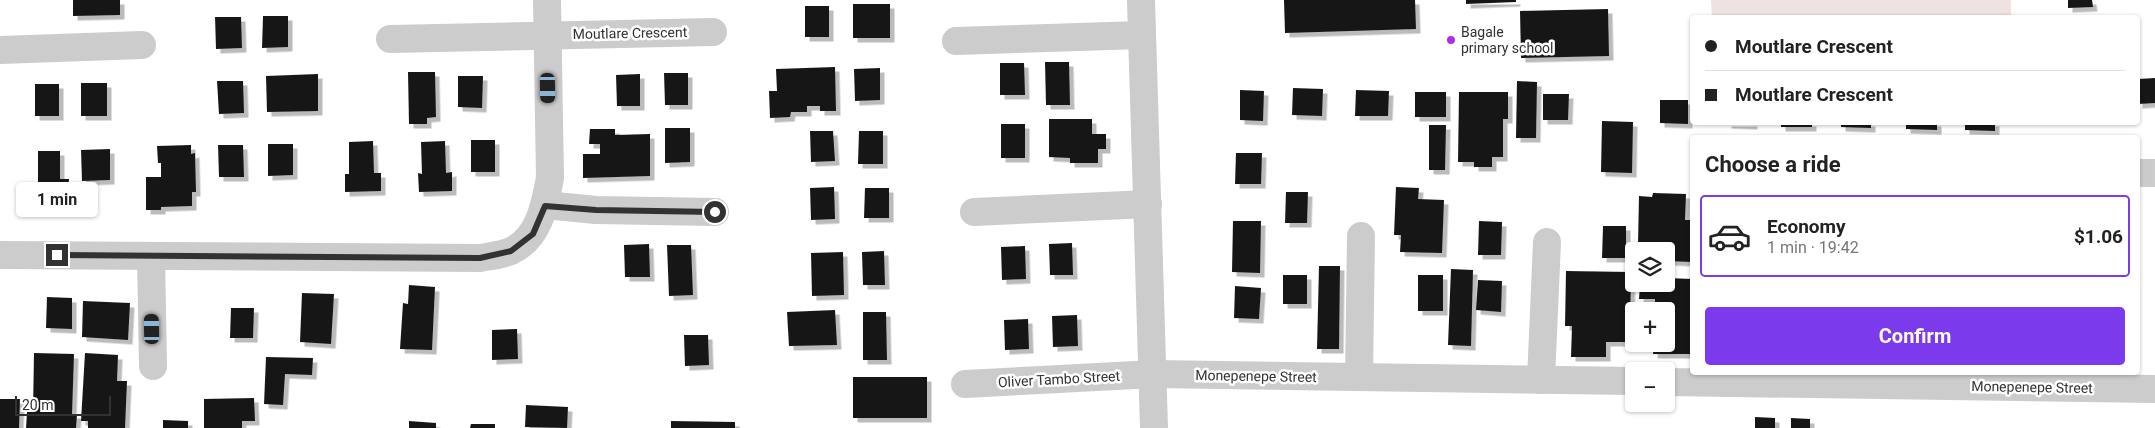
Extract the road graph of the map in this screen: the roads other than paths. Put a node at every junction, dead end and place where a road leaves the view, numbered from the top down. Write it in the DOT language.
graph roads {
  1 [pos="547,0"];
  2 [pos="1141,0"];
  3 [pos="713,32"];
  4 [pos="547,34"];
  5 [pos="1142,34"];
  6 [pos="390,39"];
  7 [pos="956,41"];
  8 [pos="142,45"];
  9 [pos="0,50"];
  10 [pos="2140,173"];
  11 [pos="2155,173"];
  12 [pos="1148,204"];
  13 [pos="545,206"];
  14 [pos="715,212"];
  15 [pos="974,212"];
  16 [pos="1361,236"];
  17 [pos="1547,242"];
  18 [pos="0,255"];
  19 [pos="151,256"];
  20 [pos="153,366"];
  21 [pos="1154,374"];
  22 [pos="1359,378"];
  23 [pos="1718,378"];
  24 [pos="1908,379"];
  25 [pos="1541,380"];
  26 [pos="1625,381"];
  27 [pos="1675,381"];
  28 [pos="965,384"];
  29 [pos="2155,389"];
  30 [pos="1154,428"];
  1 -- 4 [label="street"];
  2 -- 5 [label="street"];
  3 -- 4 [label="street, Moutlare Crescent"];
  4 -- 6 [label="street, Moutlare Crescent"];
  4 -- 13 [label="street"];
  5 -- 7 [label="street"];
  5 -- 12 [label="street"];
  8 -- 9 [label="street"];
  10 -- 11 [label="street"];
  12 -- 15 [label="street"];
  12 -- 21 [label="street"];
  13 -- 14 [label="street"];
  13 -- 19 [label="street"];
  16 -- 22 [label="street"];
  17 -- 25 [label="street"];
  18 -- 19 [label="street"];
  19 -- 20 [label="street"];
  21 -- 22 [label="street, Monepenepe Street"];
  21 -- 28 [label="street, Oliver Tambo Street"];
  21 -- 30 [label="street"];
  22 -- 25 [label="street, Monepenepe Street"];
  23 -- 24 [label="street, Monepenepe Street"];
  23 -- 27 [label="street, Monepenepe Street"];
  24 -- 29 [label="street, Monepenepe Street"];
  25 -- 26 [label="street, Monepenepe Street"];
}
